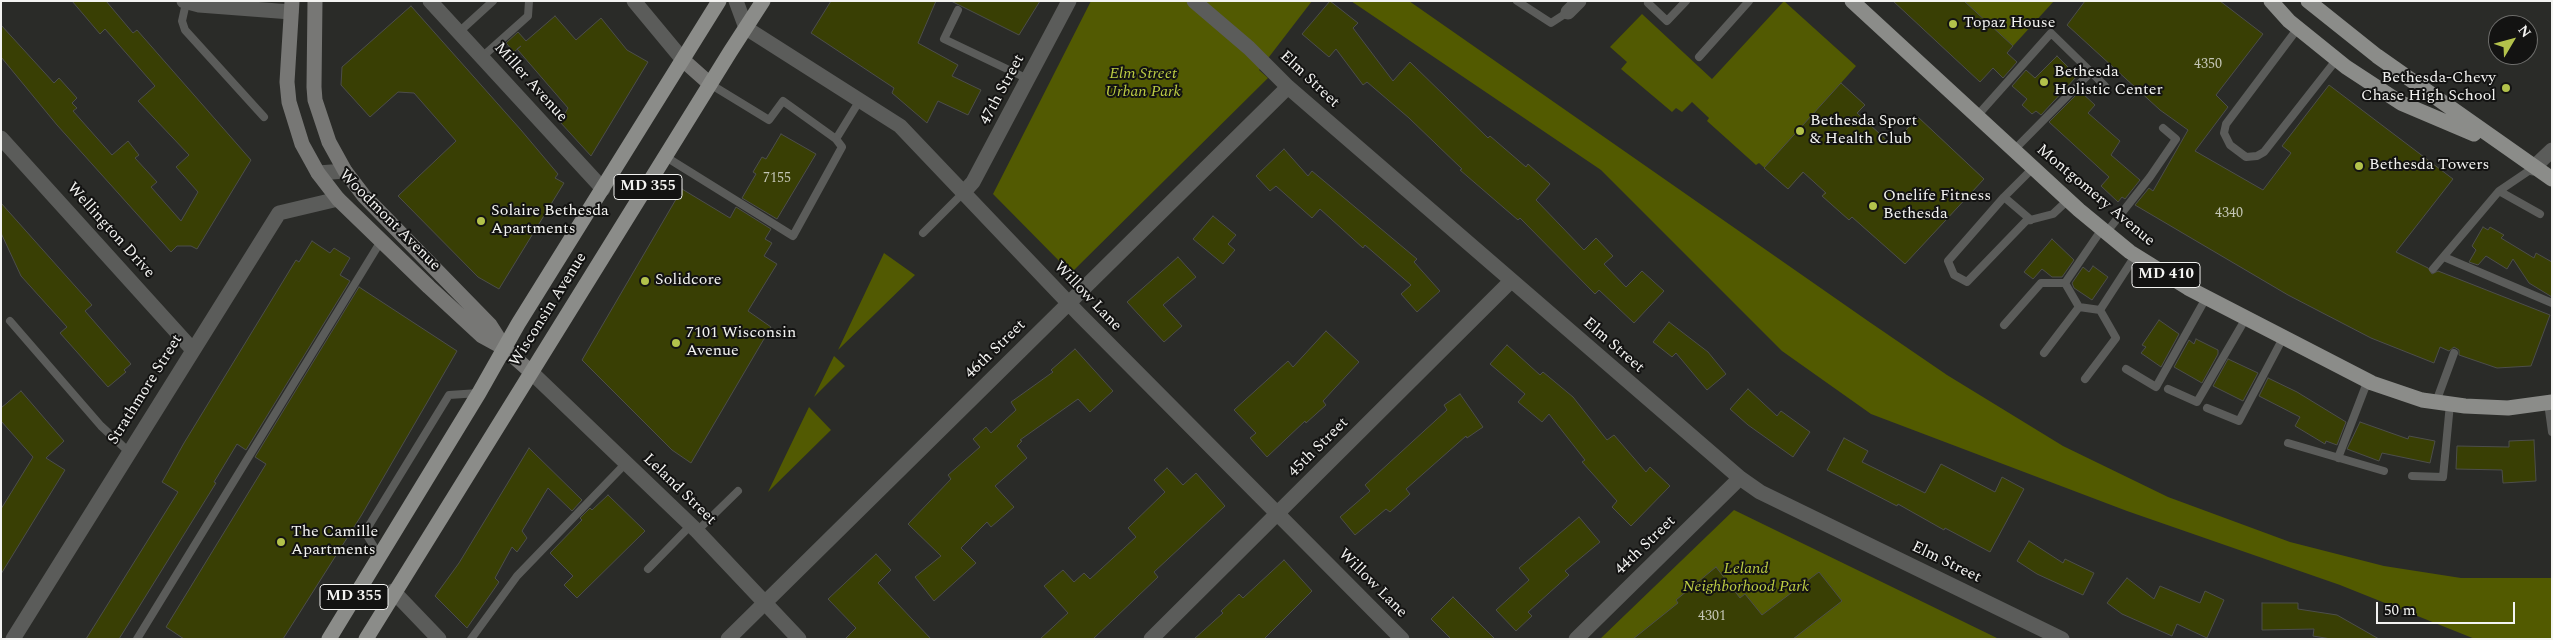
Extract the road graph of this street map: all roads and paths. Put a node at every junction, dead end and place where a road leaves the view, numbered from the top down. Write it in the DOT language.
graph roads {
  1 [pos="315,1"];
  2 [pos="430,1"];
  3 [pos="493,1"];
  4 [pos="529,1"];
  5 [pos="634,1"];
  6 [pos="719,1"];
  7 [pos="736,1"];
  8 [pos="763,1"];
  9 [pos="1069,1"];
  10 [pos="1194,1"];
  11 [pos="1517,1"];
  12 [pos="1579,1"];
  13 [pos="1686,1"];
  14 [pos="1749,1"];
  15 [pos="1852,1"];
  16 [pos="2271,1"];
  17 [pos="2308,1"];
  18 [pos="185,2"];
  19 [pos="1648,3"];
  20 [pos="292,6"];
  21 [pos="958,10"];
  22 [pos="1568,12"];
  23 [pos="746,28"];
  24 [pos="2298,28"];
  25 [pos="459,32"];
  26 [pos="482,57"];
  27 [pos="1699,57"];
  28 [pos="683,60"];
  29 [pos="2336,60"];
  30 [pos="2091,72"];
  31 [pos="1028,79"];
  32 [pos="710,84"];
  33 [pos="2105,86"];
  34 [pos="1288,87"];
  35 [pos="860,100"];
  36 [pos="1976,116"];
  37 [pos="264,117"];
  38 [pos="2162,128"];
  39 [pos="1,138"];
  40 [pos="836,139"];
  41 [pos="2499,144"];
  42 [pos="2014,150"];
  43 [pos="2552,150"];
  44 [pos="666,157"];
  45 [pos="2034,168"];
  46 [pos="2533,168"];
  47 [pos="345,171"];
  48 [pos="318,173"];
  49 [pos="2552,179"];
  50 [pos="603,189"];
  51 [pos="2499,191"];
  52 [pos="964,192"];
  53 [pos="2004,197"];
  54 [pos="338,199"];
  55 [pos="2068,200"];
  56 [pos="2540,214"];
  57 [pos="2031,220"];
  58 [pos="2104,231"];
  59 [pos="923,233"];
  60 [pos="381,241"];
  61 [pos="2135,256"];
  62 [pos="2444,257"];
  63 [pos="2433,269"];
  64 [pos="1511,281"];
  65 [pos="2065,283"];
  66 [pos="2206,298"];
  67 [pos="1068,303"];
  68 [pos="2552,303"];
  69 [pos="2079,307"];
  70 [pos="2100,310"];
  71 [pos="2246,318"];
  72 [pos="10,321"];
  73 [pos="2004,325"];
  74 [pos="2283,338"];
  75 [pos="504,348"];
  76 [pos="192,349"];
  77 [pos="2044,353"];
  78 [pos="2454,353"];
  79 [pos="2126,368"];
  80 [pos="531,372"];
  81 [pos="2085,379"];
  82 [pos="2368,380"];
  83 [pos="2168,389"];
  84 [pos="479,393"];
  85 [pos="2443,403"];
  86 [pos="2550,403"];
  87 [pos="2207,408"];
  88 [pos="2552,432"];
  89 [pos="2288,443"];
  90 [pos="128,452"];
  91 [pos="2338,458"];
  92 [pos="626,463"];
  93 [pos="2384,471"];
  94 [pos="2412,476"];
  95 [pos="1740,478"];
  96 [pos="738,491"];
  97 [pos="1277,515"];
  98 [pos="694,528"];
  99 [pos="378,554"];
  100 [pos="648,569"];
  101 [pos="394,591"];
  102 [pos="764,602"];
  103 [pos="14,639"];
  104 [pos="137,639"];
  105 [pos="329,639"];
  106 [pos="366,639"];
  107 [pos="440,639"];
  108 [pos="471,639"];
  109 [pos="728,639"];
  110 [pos="799,639"];
  111 [pos="1151,639"];
  112 [pos="1402,639"];
  113 [pos="1576,639"];
  114 [pos="2062,639"];
  1 -- 47 [label="street, Woodmont Avenue"];
  2 -- 25 [label="street, Miller Avenue"];
  3 -- 25 [label="lane"];
  4 -- 26 [label="lane"];
  5 -- 28 [label="street"];
  6 -- 28 [label="main road, Wisconsin Avenue / MD 355"];
  7 -- 23 [label="street"];
  8 -- 23 [label="main road, Wisconsin Avenue / MD 355"];
  9 -- 31 [label="street, 47th Street"];
  10 -- 34 [label="street, Elm Street"];
  11 -- 22 [label="lane"];
  12 -- 22 [label="street"];
  13 -- 19 [label="lane"];
  14 -- 27 [label="lane"];
  15 -- 36 [label="main road, Montgomery Avenue / MD 410"];
  16 -- 24 [label="main road"];
  17 -- 41 [label="main road"];
  18 -- 20 [label="street"];
  18 -- 37 [label="lane"];
  20 -- 48 [label="street, Woodmont Avenue"];
  21 -- 31 [label="lane"];
  23 -- 32 [label="main road, Wisconsin Avenue / MD 355"];
  23 -- 35 [label="street, Willow Lane"];
  24 -- 29 [label="main road"];
  24 -- 29 [label="lane"];
  25 -- 26 [label="street, Miller Avenue"];
  26 -- 50 [label="street, Miller Avenue"];
  28 -- 32 [label="street"];
  28 -- 50 [label="main road, Wisconsin Avenue / MD 355"];
  29 -- 41 [label="main road"];
  30 -- 33 [label="lane"];
  30 -- 36 [label="lane"];
  30 -- 42 [label="lane"];
  31 -- 52 [label="street, 47th Street"];
  32 -- 40 [label="lane"];
  32 -- 44 [label="main road, Wisconsin Avenue / MD 355"];
  34 -- 64 [label="street, Elm Street"];
  34 -- 67 [label="street, 46th Street"];
  35 -- 40 [label="lane"];
  35 -- 52 [label="street, Willow Lane"];
  36 -- 42 [label="main road, Montgomery Avenue / MD 410"];
  38 -- 58 [label="lane"];
  39 -- 76 [label="street, Wellington Drive"];
  40 -- 44 [label="lane"];
  41 -- 46 [label="main road"];
  42 -- 45 [label="main road, Montgomery Avenue / MD 410"];
  43 -- 46 [label="street"];
  44 -- 80 [label="main road, Wisconsin Avenue / MD 355"];
  45 -- 53 [label="lane"];
  45 -- 55 [label="main road, Montgomery Avenue / MD 410"];
  46 -- 49 [label="main road"];
  46 -- 51 [label="lane"];
  47 -- 48 [label="street"];
  47 -- 75 [label="street, Woodmont Avenue"];
  48 -- 54 [label="street, Woodmont Avenue"];
  50 -- 75 [label="main road, Wisconsin Avenue / MD 355"];
  51 -- 56 [label="lane"];
  51 -- 62 [label="lane"];
  52 -- 59 [label="lane"];
  52 -- 67 [label="street, Willow Lane"];
  53 -- 57 [label="lane"];
  53 -- 57 [label="lane"];
  54 -- 60 [label="street, Woodmont Avenue"];
  54 -- 76 [label="street, Strathmore Street"];
  55 -- 57 [label="lane"];
  55 -- 58 [label="main road, Montgomery Avenue / MD 410"];
  58 -- 61 [label="main road, Montgomery Avenue / MD 410"];
  58 -- 65 [label="lane"];
  60 -- 75 [label="street, Woodmont Avenue"];
  60 -- 104 [label="lane"];
  61 -- 66 [label="main road, Montgomery Avenue / MD 410"];
  61 -- 70 [label="lane"];
  62 -- 63 [label="lane"];
  62 -- 68 [label="lane"];
  64 -- 95 [label="street, Elm Street"];
  64 -- 97 [label="street, 45th Street"];
  65 -- 69 [label="lane"];
  65 -- 73 [label="lane"];
  66 -- 71 [label="main road, Montgomery Avenue / MD 410"];
  66 -- 79 [label="lane"];
  67 -- 97 [label="street, Willow Lane"];
  67 -- 102 [label="street, 46th Street"];
  69 -- 70 [label="lane"];
  69 -- 77 [label="lane"];
  70 -- 81 [label="lane"];
  71 -- 74 [label="main road, Montgomery Avenue / MD 410"];
  71 -- 83 [label="lane"];
  72 -- 90 [label="lane"];
  74 -- 82 [label="main road, Montgomery Avenue / MD 410"];
  74 -- 87 [label="lane"];
  75 -- 80 [label="street, Woodmont Avenue"];
  75 -- 84 [label="main road, Wisconsin Avenue / MD 355"];
  76 -- 90 [label="street, Strathmore Street"];
  78 -- 85 [label="lane"];
  80 -- 92 [label="street, Leland Street"];
  80 -- 101 [label="main road, Wisconsin Avenue / MD 355"];
  82 -- 85 [label="main road, Montgomery Avenue / MD 410"];
  82 -- 91 [label="lane"];
  84 -- 99 [label="main road, Wisconsin Avenue / MD 355"];
  84 -- 99 [label="lane"];
  85 -- 86 [label="main road, Montgomery Avenue / MD 410"];
  85 -- 94 [label="lane"];
  86 -- 88 [label="lane"];
  89 -- 91 [label="lane"];
  90 -- 103 [label="street, Strathmore Street"];
  91 -- 93 [label="lane"];
  92 -- 98 [label="street, Leland Street"];
  92 -- 108 [label="lane"];
  95 -- 113 [label="street, 44th Street"];
  95 -- 114 [label="street, Elm Street"];
  96 -- 98 [label="lane"];
  97 -- 111 [label="street, 45th Street"];
  97 -- 112 [label="street, Willow Lane"];
  98 -- 100 [label="lane"];
  98 -- 102 [label="street, Leland Street"];
  99 -- 105 [label="main road, Wisconsin Avenue / MD 355"];
  101 -- 106 [label="main road, Wisconsin Avenue / MD 355"];
  101 -- 107 [label="street"];
  102 -- 109 [label="street, 46th Street"];
  102 -- 110 [label="street, Leland Street"];
}
